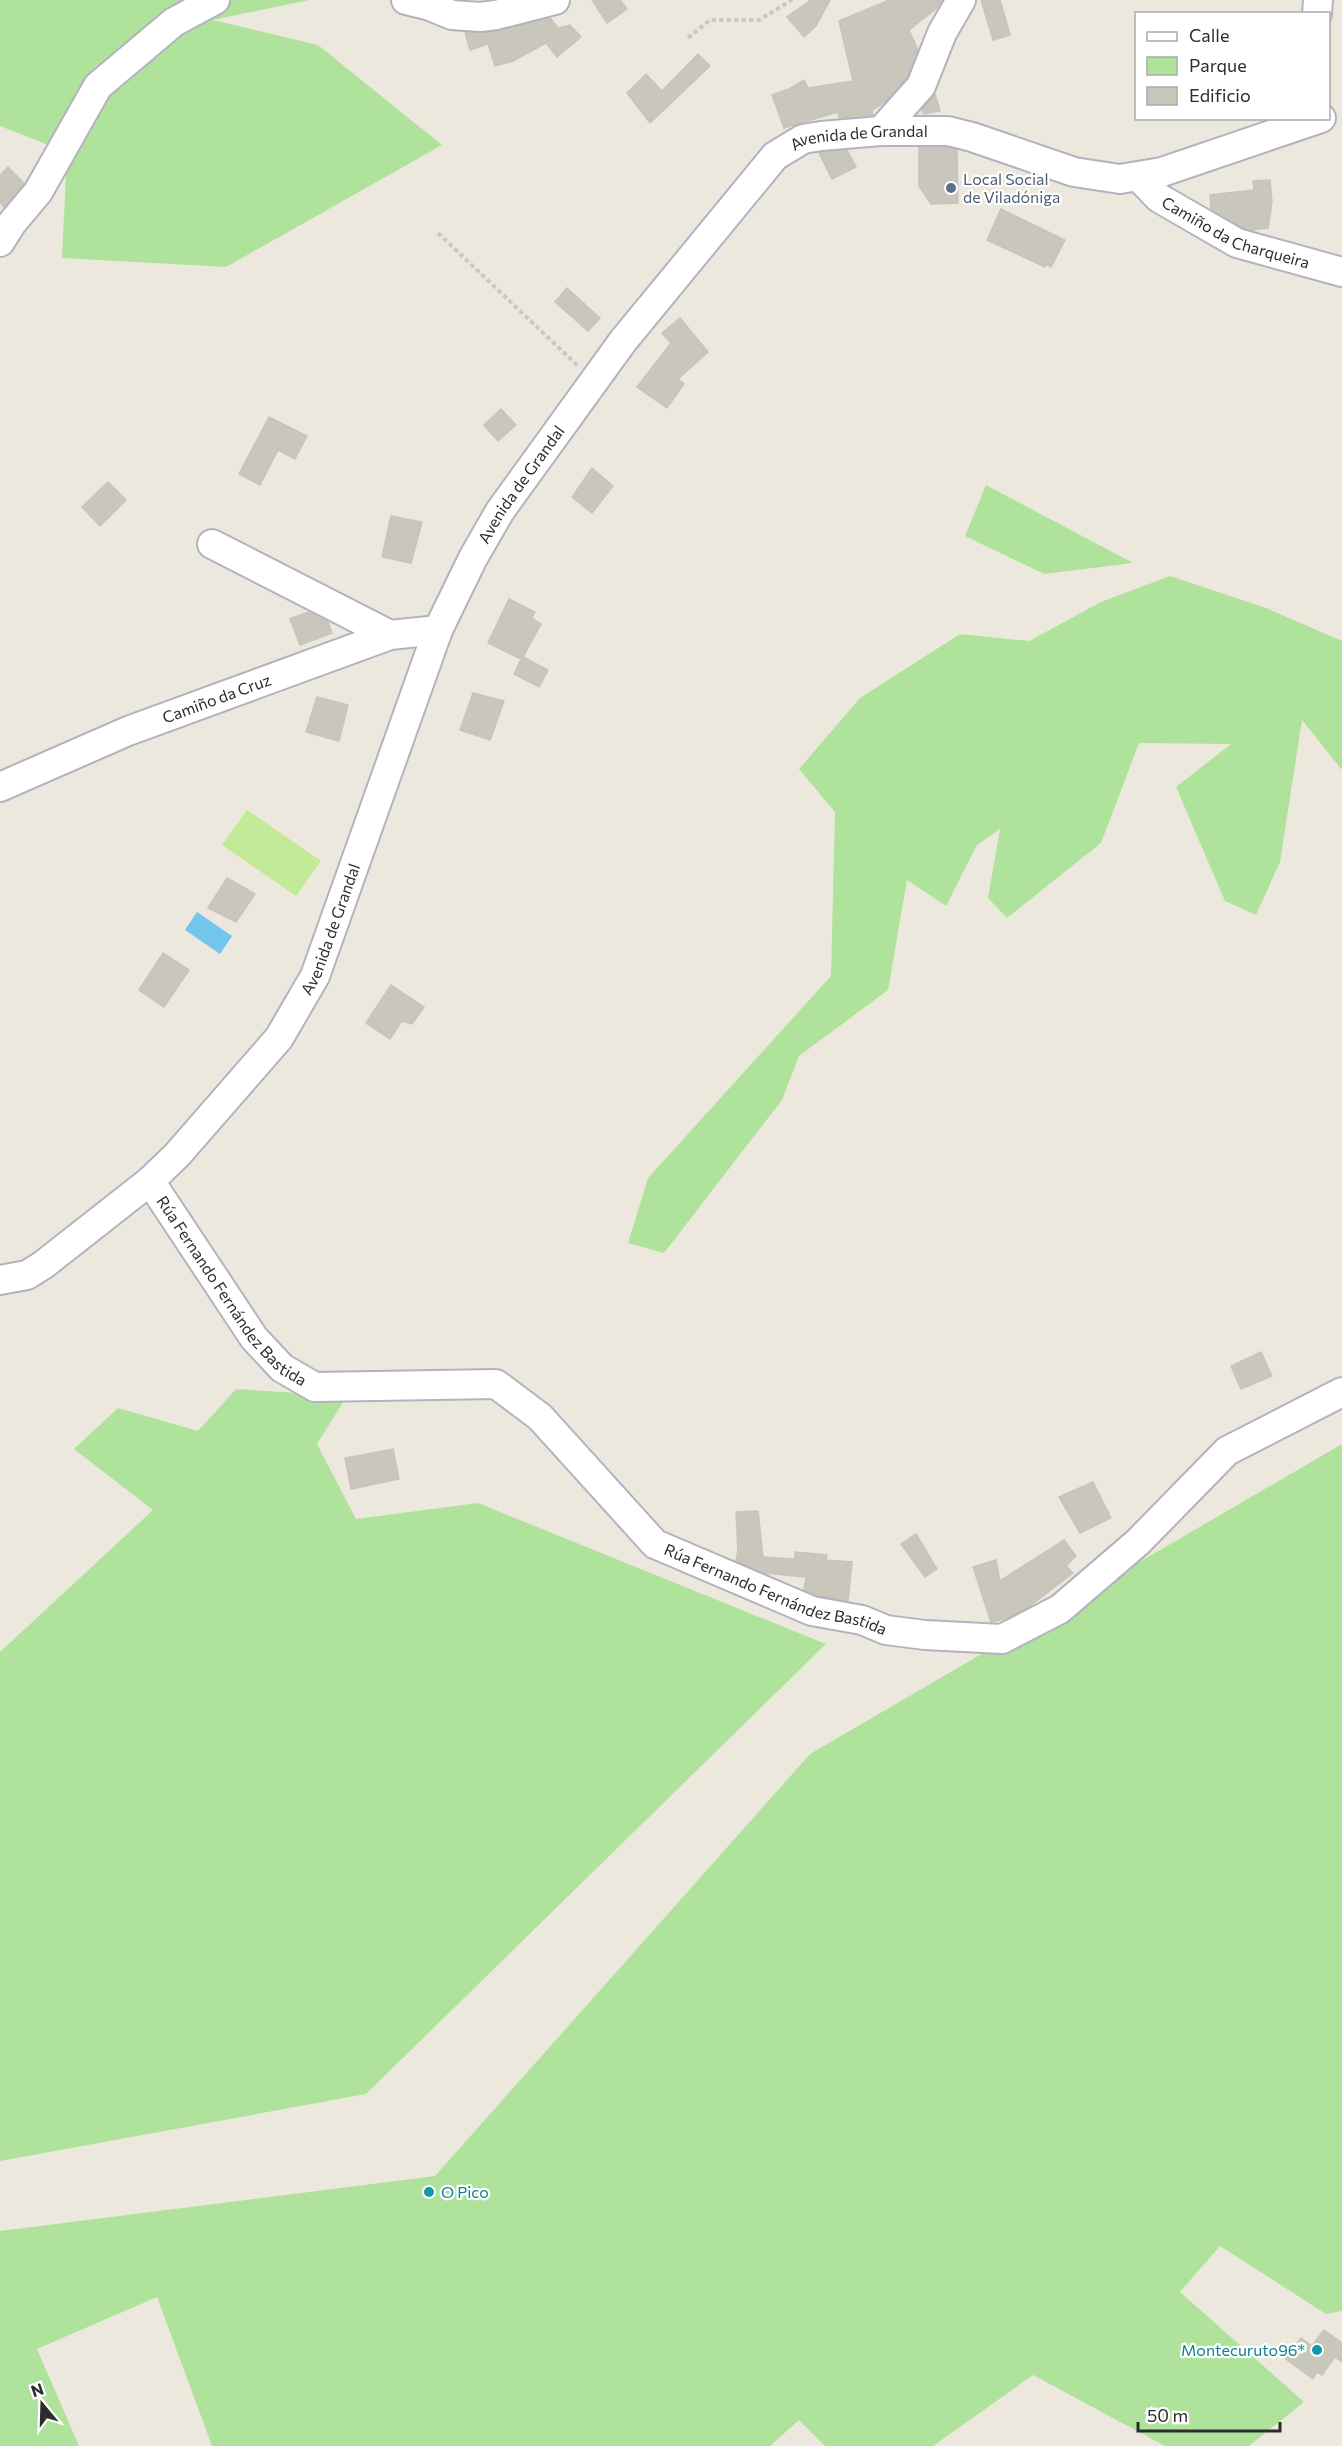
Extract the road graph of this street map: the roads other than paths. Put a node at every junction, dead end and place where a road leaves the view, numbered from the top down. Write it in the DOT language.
graph roads {
  1 [pos="215,0"];
  2 [pos="406,0"];
  3 [pos="555,0"];
  4 [pos="960,0"];
  5 [pos="1313,120"];
  6 [pos="881,130"];
  7 [pos="1138,177"];
  8 [pos="0,242"];
  9 [pos="1342,272"];
  10 [pos="212,544"];
  11 [pos="438,630"];
  12 [pos="390,635"];
  13 [pos="0,787"];
  14 [pos="150,1181"];
  15 [pos="0,1280"];
  16 [pos="1342,1392"];
  1 -- 8 [label="street"];
  2 -- 3 [label="street"];
  4 -- 6 [label="street"];
  5 -- 7 [label="street, Avenida de Grandal"];
  6 -- 7 [label="street, Avenida de Grandal"];
  6 -- 11 [label="street, Avenida de Grandal"];
  7 -- 9 [label="street, Camiño da Charqueira"];
  10 -- 12 [label="street"];
  11 -- 12 [label="street, Camiño da Cruz"];
  11 -- 14 [label="street, Avenida de Grandal"];
  12 -- 13 [label="street, Camiño da Cruz"];
  14 -- 15 [label="street, Avenida de Grandal"];
  14 -- 16 [label="street, Rúa Fernando Fernández Bastida"];
}
